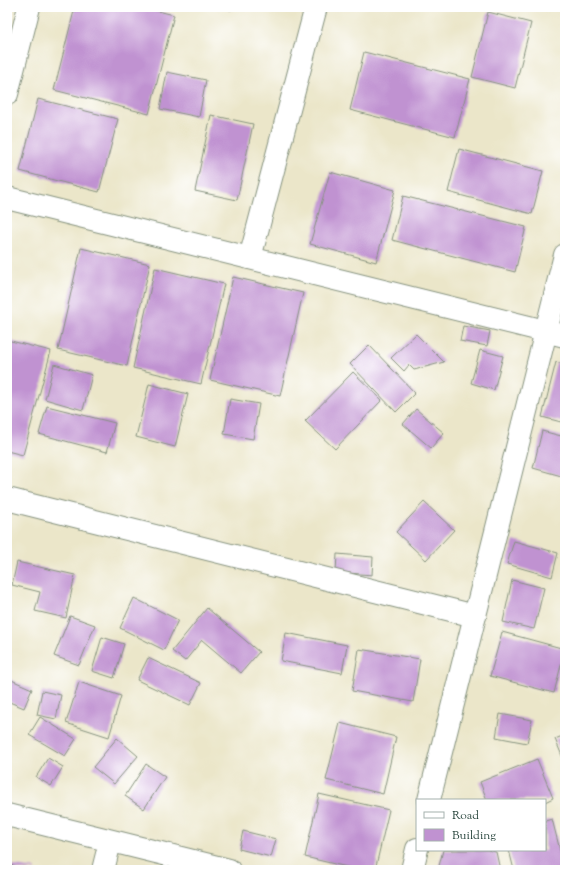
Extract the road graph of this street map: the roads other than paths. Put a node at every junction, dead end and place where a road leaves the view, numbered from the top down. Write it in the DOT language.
graph roads {
  1 [pos="29,7"];
  2 [pos="316,7"];
  3 [pos="7,94"];
  4 [pos="7,198"];
  5 [pos="565,255"];
  6 [pos="250,258"];
  7 [pos="556,334"];
  8 [pos="7,500"];
  9 [pos="475,616"];
  10 [pos="429,799"];
  11 [pos="7,816"];
  12 [pos="110,842"];
  13 [pos="417,851"];
  14 [pos="103,870"];
  15 [pos="229,870"];
  16 [pos="412,870"];
  1 -- 3 [label="street"];
  2 -- 6 [label="street"];
  4 -- 6 [label="street"];
  5 -- 7 [label="street"];
  6 -- 7 [label="street"];
  7 -- 9 [label="street"];
  8 -- 9 [label="street"];
  9 -- 10 [label="street"];
  11 -- 12 [label="street"];
  12 -- 14 [label="street"];
  12 -- 15 [label="street"];
  13 -- 16 [label="street"];
}
